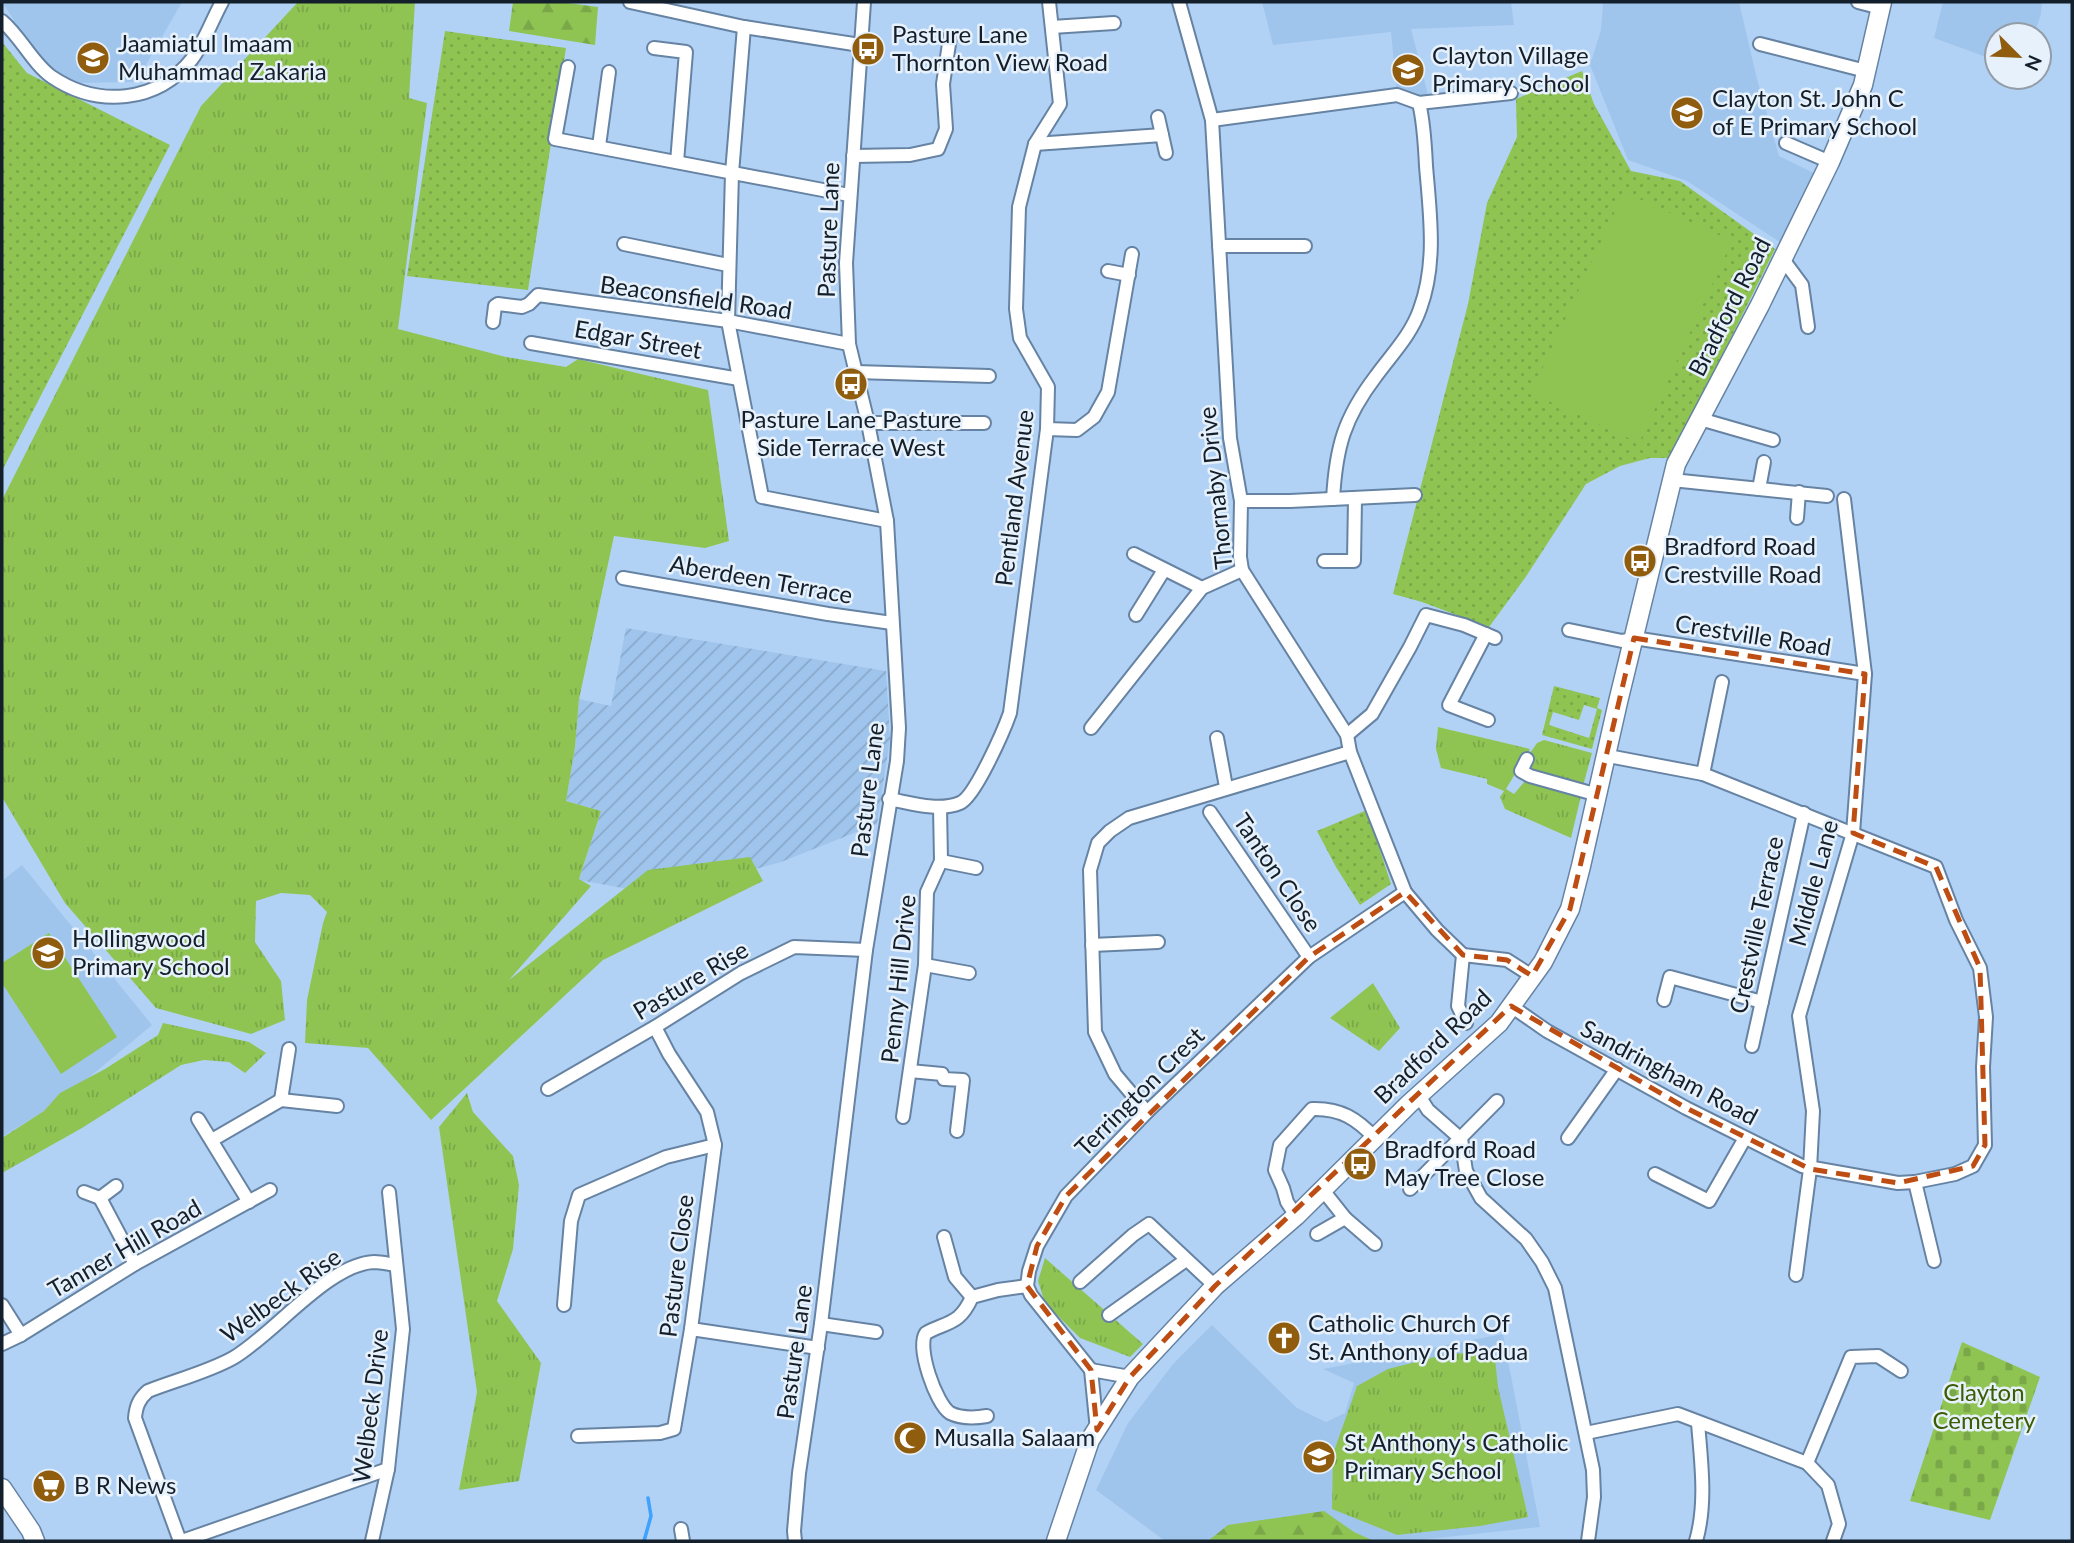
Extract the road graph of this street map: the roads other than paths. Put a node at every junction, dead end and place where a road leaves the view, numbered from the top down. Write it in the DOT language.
graph roads {
  1 [pos="222,2"];
  2 [pos="630,2"];
  3 [pos="864,2"];
  4 [pos="1049,2"];
  5 [pos="1179,2"];
  6 [pos="1858,2"];
  7 [pos="1882,5"];
  8 [pos="2,21"];
  9 [pos="1114,23"];
  10 [pos="744,27"];
  11 [pos="1052,27"];
  12 [pos="950,37"];
  13 [pos="1760,44"];
  14 [pos="860,45"];
  15 [pos="654,48"];
  16 [pos="568,67"];
  17 [pos="1866,71"];
  18 [pos="609,72"];
  19 [pos="1511,93"];
  20 [pos="1419,103"];
  21 [pos="1158,117"];
  22 [pos="1212,120"];
  23 [pos="1162,135"];
  24 [pos="1786,142"];
  25 [pos="1035,144"];
  26 [pos="599,146"];
  27 [pos="1166,152"];
  28 [pos="853,156"];
  29 [pos="677,162"];
  30 [pos="1830,162"];
  31 [pos="732,173"];
  32 [pos="849,195"];
  33 [pos="624,244"];
  34 [pos="1219,246"];
  35 [pos="1305,246"];
  36 [pos="1132,254"];
  37 [pos="1783,258"];
  38 [pos="728,265"];
  39 [pos="1108,271"];
  40 [pos="1129,275"];
  41 [pos="728,321"];
  42 [pos="493,322"];
  43 [pos="1808,327"];
  44 [pos="531,343"];
  45 [pos="849,344"];
  46 [pos="856,372"];
  47 [pos="989,376"];
  48 [pos="739,379"];
  49 [pos="1700,419"];
  50 [pos="867,423"];
  51 [pos="984,423"];
  52 [pos="1047,429"];
  53 [pos="1773,440"];
  54 [pos="1765,462"];
  55 [pos="1672,480"];
  56 [pos="1759,489"];
  57 [pos="1799,492"];
  58 [pos="1415,495"];
  59 [pos="1827,496"];
  60 [pos="1333,499"];
  61 [pos="1355,499"];
  62 [pos="1844,499"];
  63 [pos="1241,501"];
  64 [pos="1797,518"];
  65 [pos="887,521"];
  66 [pos="1134,554"];
  67 [pos="1324,561"];
  68 [pos="1164,570"];
  69 [pos="1242,570"];
  70 [pos="623,578"];
  71 [pos="1202,588"];
  72 [pos="1136,615"];
  73 [pos="892,623"];
  74 [pos="1569,630"];
  75 [pos="1634,639"];
  76 [pos="1865,674"];
  77 [pos="1722,682"];
  78 [pos="1488,720"];
  79 [pos="1091,728"];
  80 [pos="1347,735"];
  81 [pos="1217,738"];
  82 [pos="1350,752"];
  83 [pos="1608,756"];
  84 [pos="1521,771"];
  85 [pos="1703,774"];
  86 [pos="1226,787"];
  87 [pos="1598,795"];
  88 [pos="889,799"];
  89 [pos="940,807"];
  90 [pos="1210,812"];
  91 [pos="1804,813"];
  92 [pos="1853,833"];
  93 [pos="941,861"];
  94 [pos="976,868"];
  95 [pos="1405,892"];
  96 [pos="1158,942"];
  97 [pos="1092,944"];
  98 [pos="866,950"];
  99 [pos="1462,955"];
  100 [pos="1309,957"];
  101 [pos="925,965"];
  102 [pos="969,974"];
  103 [pos="1532,976"];
  104 [pos="1664,1000"];
  105 [pos="1762,1002"];
  106 [pos="1511,1006"];
  107 [pos="1466,1023"];
  108 [pos="655,1027"];
  109 [pos="1752,1046"];
  110 [pos="289,1049"];
  111 [pos="1617,1069"];
  112 [pos="910,1071"];
  113 [pos="548,1089"];
  114 [pos="1419,1096"];
  115 [pos="281,1100"];
  116 [pos="1497,1101"];
  117 [pos="337,1106"];
  118 [pos="1147,1112"];
  119 [pos="904,1116"];
  120 [pos="198,1119"];
  121 [pos="957,1130"];
  122 [pos="1568,1138"];
  123 [pos="1745,1138"];
  124 [pos="1376,1139"];
  125 [pos="1461,1139"];
  126 [pos="212,1140"];
  127 [pos="715,1145"];
  128 [pos="1810,1169"];
  129 [pos="1656,1174"];
  130 [pos="1915,1182"];
  131 [pos="116,1186"];
  132 [pos="1322,1189"];
  133 [pos="1410,1189"];
  134 [pos="270,1190"];
  135 [pos="84,1192"];
  136 [pos="389,1192"];
  137 [pos="100,1198"];
  138 [pos="249,1202"];
  139 [pos="1296,1216"];
  140 [pos="1345,1218"];
  141 [pos="1317,1234"];
  142 [pos="944,1237"];
  143 [pos="1375,1244"];
  144 [pos="1186,1260"];
  145 [pos="1934,1261"];
  146 [pos="135,1264"];
  147 [pos="396,1265"];
  148 [pos="1796,1275"];
  149 [pos="1080,1282"];
  150 [pos="1027,1286"];
  151 [pos="1215,1286"];
  152 [pos="972,1297"];
  153 [pos="2,1305"];
  154 [pos="565,1305"];
  155 [pos="1108,1315"];
  156 [pos="821,1324"];
  157 [pos="691,1329"];
  158 [pos="876,1332"];
  159 [pos="21,1335"];
  160 [pos="2,1344"];
  161 [pos="818,1348"];
  162 [pos="1091,1370"];
  163 [pos="1901,1371"];
  164 [pos="1130,1377"];
  165 [pos="987,1416"];
  166 [pos="1699,1423"];
  167 [pos="1097,1430"];
  168 [pos="1586,1433"];
  169 [pos="578,1436"];
  170 [pos="1807,1463"];
  171 [pos="388,1469"];
  172 [pos="2,1488"];
  173 [pos="35,1541"];
  174 [pos="181,1541"];
  175 [pos="372,1541"];
  176 [pos="795,1541"];
  177 [pos="1056,1541"];
  178 [pos="1588,1541"];
  179 [pos="1696,1541"];
  180 [pos="1833,1541"];
  1 -- 8 [label="street"];
  2 -- 10 [label="street"];
  3 -- 14 [label="street, Pasture Lane"];
  4 -- 11 [label="street, Pentland Avenue"];
  5 -- 22 [label="street, Thornaby Drive"];
  6 -- 7 [label="street"];
  7 -- 17 [label="street, Bradford Road"];
  9 -- 11 [label="street"];
  10 -- 14 [label="street"];
  10 -- 31 [label="street"];
  11 -- 25 [label="street, Pentland Avenue"];
  12 -- 28 [label="street"];
  13 -- 17 [label="street"];
  14 -- 28 [label="street, Pasture Lane"];
  15 -- 29 [label="street"];
  16 -- 26 [label="street"];
  17 -- 30 [label="street, Bradford Road"];
  18 -- 26 [label="street"];
  19 -- 20 [label="street"];
  20 -- 22 [label="street"];
  20 -- 60 [label="street"];
  21 -- 23 [label="street"];
  22 -- 34 [label="street, Thornaby Drive"];
  23 -- 25 [label="street"];
  23 -- 27 [label="street"];
  24 -- 30 [label="street"];
  25 -- 52 [label="street, Pentland Avenue"];
  26 -- 29 [label="street"];
  28 -- 32 [label="street, Pasture Lane"];
  29 -- 31 [label="street"];
  30 -- 37 [label="street, Bradford Road"];
  31 -- 32 [label="street"];
  31 -- 38 [label="street"];
  32 -- 45 [label="street, Pasture Lane"];
  33 -- 38 [label="street"];
  34 -- 35 [label="street"];
  34 -- 63 [label="street, Thornaby Drive"];
  36 -- 40 [label="street"];
  37 -- 43 [label="street"];
  37 -- 49 [label="street, Bradford Road"];
  38 -- 41 [label="street"];
  39 -- 40 [label="street"];
  40 -- 52 [label="street"];
  41 -- 42 [label="street, Beaconsfield Road"];
  41 -- 45 [label="street, Beaconsfield Road"];
  41 -- 48 [label="street"];
  44 -- 48 [label="street, Edgar Street"];
  45 -- 46 [label="street, Pasture Lane"];
  46 -- 47 [label="street"];
  46 -- 50 [label="street, Pasture Lane"];
  48 -- 65 [label="street"];
  49 -- 53 [label="street"];
  49 -- 55 [label="street, Bradford Road"];
  50 -- 51 [label="street"];
  50 -- 65 [label="street, Pasture Lane"];
  52 -- 89 [label="street, Pentland Avenue"];
  54 -- 56 [label="street"];
  55 -- 56 [label="street"];
  55 -- 75 [label="street, Bradford Road"];
  56 -- 57 [label="street"];
  57 -- 59 [label="street"];
  57 -- 64 [label="street"];
  58 -- 61 [label="street"];
  60 -- 61 [label="street"];
  60 -- 63 [label="street"];
  61 -- 67 [label="street"];
  62 -- 76 [label="street, Middle Lane"];
  63 -- 69 [label="street, Thornaby Drive"];
  65 -- 73 [label="street, Pasture Lane"];
  66 -- 68 [label="street"];
  68 -- 71 [label="street"];
  68 -- 72 [label="street"];
  69 -- 71 [label="street"];
  69 -- 80 [label="street, Thornaby Drive"];
  70 -- 73 [label="street, Aberdeen Terrace"];
  71 -- 79 [label="street"];
  73 -- 88 [label="street, Pasture Lane"];
  74 -- 75 [label="street"];
  75 -- 76 [label="street, Crestville Road"];
  75 -- 83 [label="street, Bradford Road"];
  76 -- 92 [label="street, Middle Lane"];
  77 -- 85 [label="street"];
  78 -- 80 [label="street"];
  80 -- 82 [label="street, Thornaby Drive"];
  81 -- 86 [label="street"];
  82 -- 86 [label="street"];
  82 -- 95 [label="street, Thornaby Drive"];
  83 -- 85 [label="street, Sandringham Road"];
  83 -- 87 [label="street, Bradford Road"];
  84 -- 87 [label="street"];
  85 -- 91 [label="street, Sandringham Road"];
  86 -- 97 [label="street"];
  87 -- 103 [label="street, Bradford Road"];
  88 -- 89 [label="street"];
  88 -- 98 [label="street, Pasture Lane"];
  89 -- 93 [label="street, Penny Hill Drive"];
  90 -- 100 [label="street, Tanton Close"];
  91 -- 92 [label="street, Sandringham Road"];
  91 -- 105 [label="street, Crestville Terrace"];
  92 -- 128 [label="street, Middle Lane"];
  92 -- 130 [label="street, Sandringham Road"];
  93 -- 94 [label="street"];
  93 -- 101 [label="street, Penny Hill Drive"];
  95 -- 99 [label="street, Thornaby Drive"];
  95 -- 100 [label="street, Terrington Crest"];
  96 -- 97 [label="street"];
  97 -- 118 [label="street"];
  98 -- 108 [label="street, Pasture Rise"];
  98 -- 156 [label="street, Pasture Lane"];
  99 -- 103 [label="street"];
  99 -- 107 [label="street"];
  100 -- 118 [label="street, Terrington Crest"];
  101 -- 102 [label="street"];
  101 -- 112 [label="street, Penny Hill Drive"];
  103 -- 106 [label="street, Bradford Road"];
  104 -- 105 [label="street"];
  105 -- 109 [label="street, Crestville Terrace"];
  106 -- 111 [label="street, Sandringham Road"];
  106 -- 114 [label="street, Bradford Road"];
  108 -- 113 [label="street, Pasture Rise"];
  108 -- 127 [label="street, Pasture Close"];
  110 -- 115 [label="street"];
  111 -- 122 [label="street"];
  111 -- 123 [label="street, Sandringham Road"];
  112 -- 119 [label="street, Penny Hill Drive"];
  112 -- 121 [label="street"];
  114 -- 124 [label="street, Bradford Road"];
  114 -- 125 [label="street"];
  115 -- 117 [label="street"];
  115 -- 126 [label="street"];
  116 -- 125 [label="street"];
  118 -- 150 [label="street, Terrington Crest"];
  120 -- 126 [label="street"];
  123 -- 128 [label="street, Sandringham Road"];
  123 -- 129 [label="street"];
  124 -- 132 [label="street, Bradford Road"];
  124 -- 139 [label="street, Bradford Road"];
  125 -- 133 [label="street"];
  125 -- 168 [label="street"];
  126 -- 138 [label="street"];
  127 -- 154 [label="street"];
  127 -- 157 [label="street, Pasture Close"];
  128 -- 130 [label="street, Sandringham Road"];
  128 -- 148 [label="street, Middle Lane"];
  130 -- 145 [label="street"];
  131 -- 137 [label="street"];
  132 -- 139 [label="street, Bradford Road"];
  132 -- 140 [label="street"];
  134 -- 138 [label="street, Tanner Hill Road"];
  135 -- 137 [label="street"];
  136 -- 147 [label="street, Welbeck Drive"];
  137 -- 146 [label="street"];
  138 -- 146 [label="street, Tanner Hill Road"];
  139 -- 151 [label="street, Bradford Road"];
  140 -- 141 [label="street"];
  140 -- 143 [label="street"];
  142 -- 152 [label="street"];
  144 -- 149 [label="street"];
  144 -- 151 [label="street"];
  144 -- 155 [label="street"];
  146 -- 159 [label="street, Tanner Hill Road"];
  147 -- 171 [label="street, Welbeck Drive"];
  147 -- 174 [label="street, Welbeck Rise"];
  150 -- 152 [label="street"];
  150 -- 162 [label="street"];
  151 -- 164 [label="street, Bradford Road"];
  152 -- 165 [label="street"];
  153 -- 159 [label="street"];
  156 -- 158 [label="street"];
  156 -- 161 [label="street, Pasture Lane"];
  157 -- 161 [label="street"];
  157 -- 169 [label="street, Pasture Close"];
  159 -- 160 [label="street, Tanner Hill Road"];
  161 -- 176 [label="street, Pasture Lane"];
  162 -- 164 [label="street"];
  162 -- 167 [label="street"];
  163 -- 170 [label="street"];
  164 -- 167 [label="street, Bradford Road"];
  166 -- 168 [label="street"];
  166 -- 170 [label="street"];
  166 -- 179 [label="street"];
  167 -- 177 [label="street, Bradford Road"];
  168 -- 178 [label="street"];
  170 -- 180 [label="street"];
  171 -- 174 [label="street"];
  171 -- 175 [label="street, Welbeck Drive"];
  172 -- 173 [label="street"];
}
